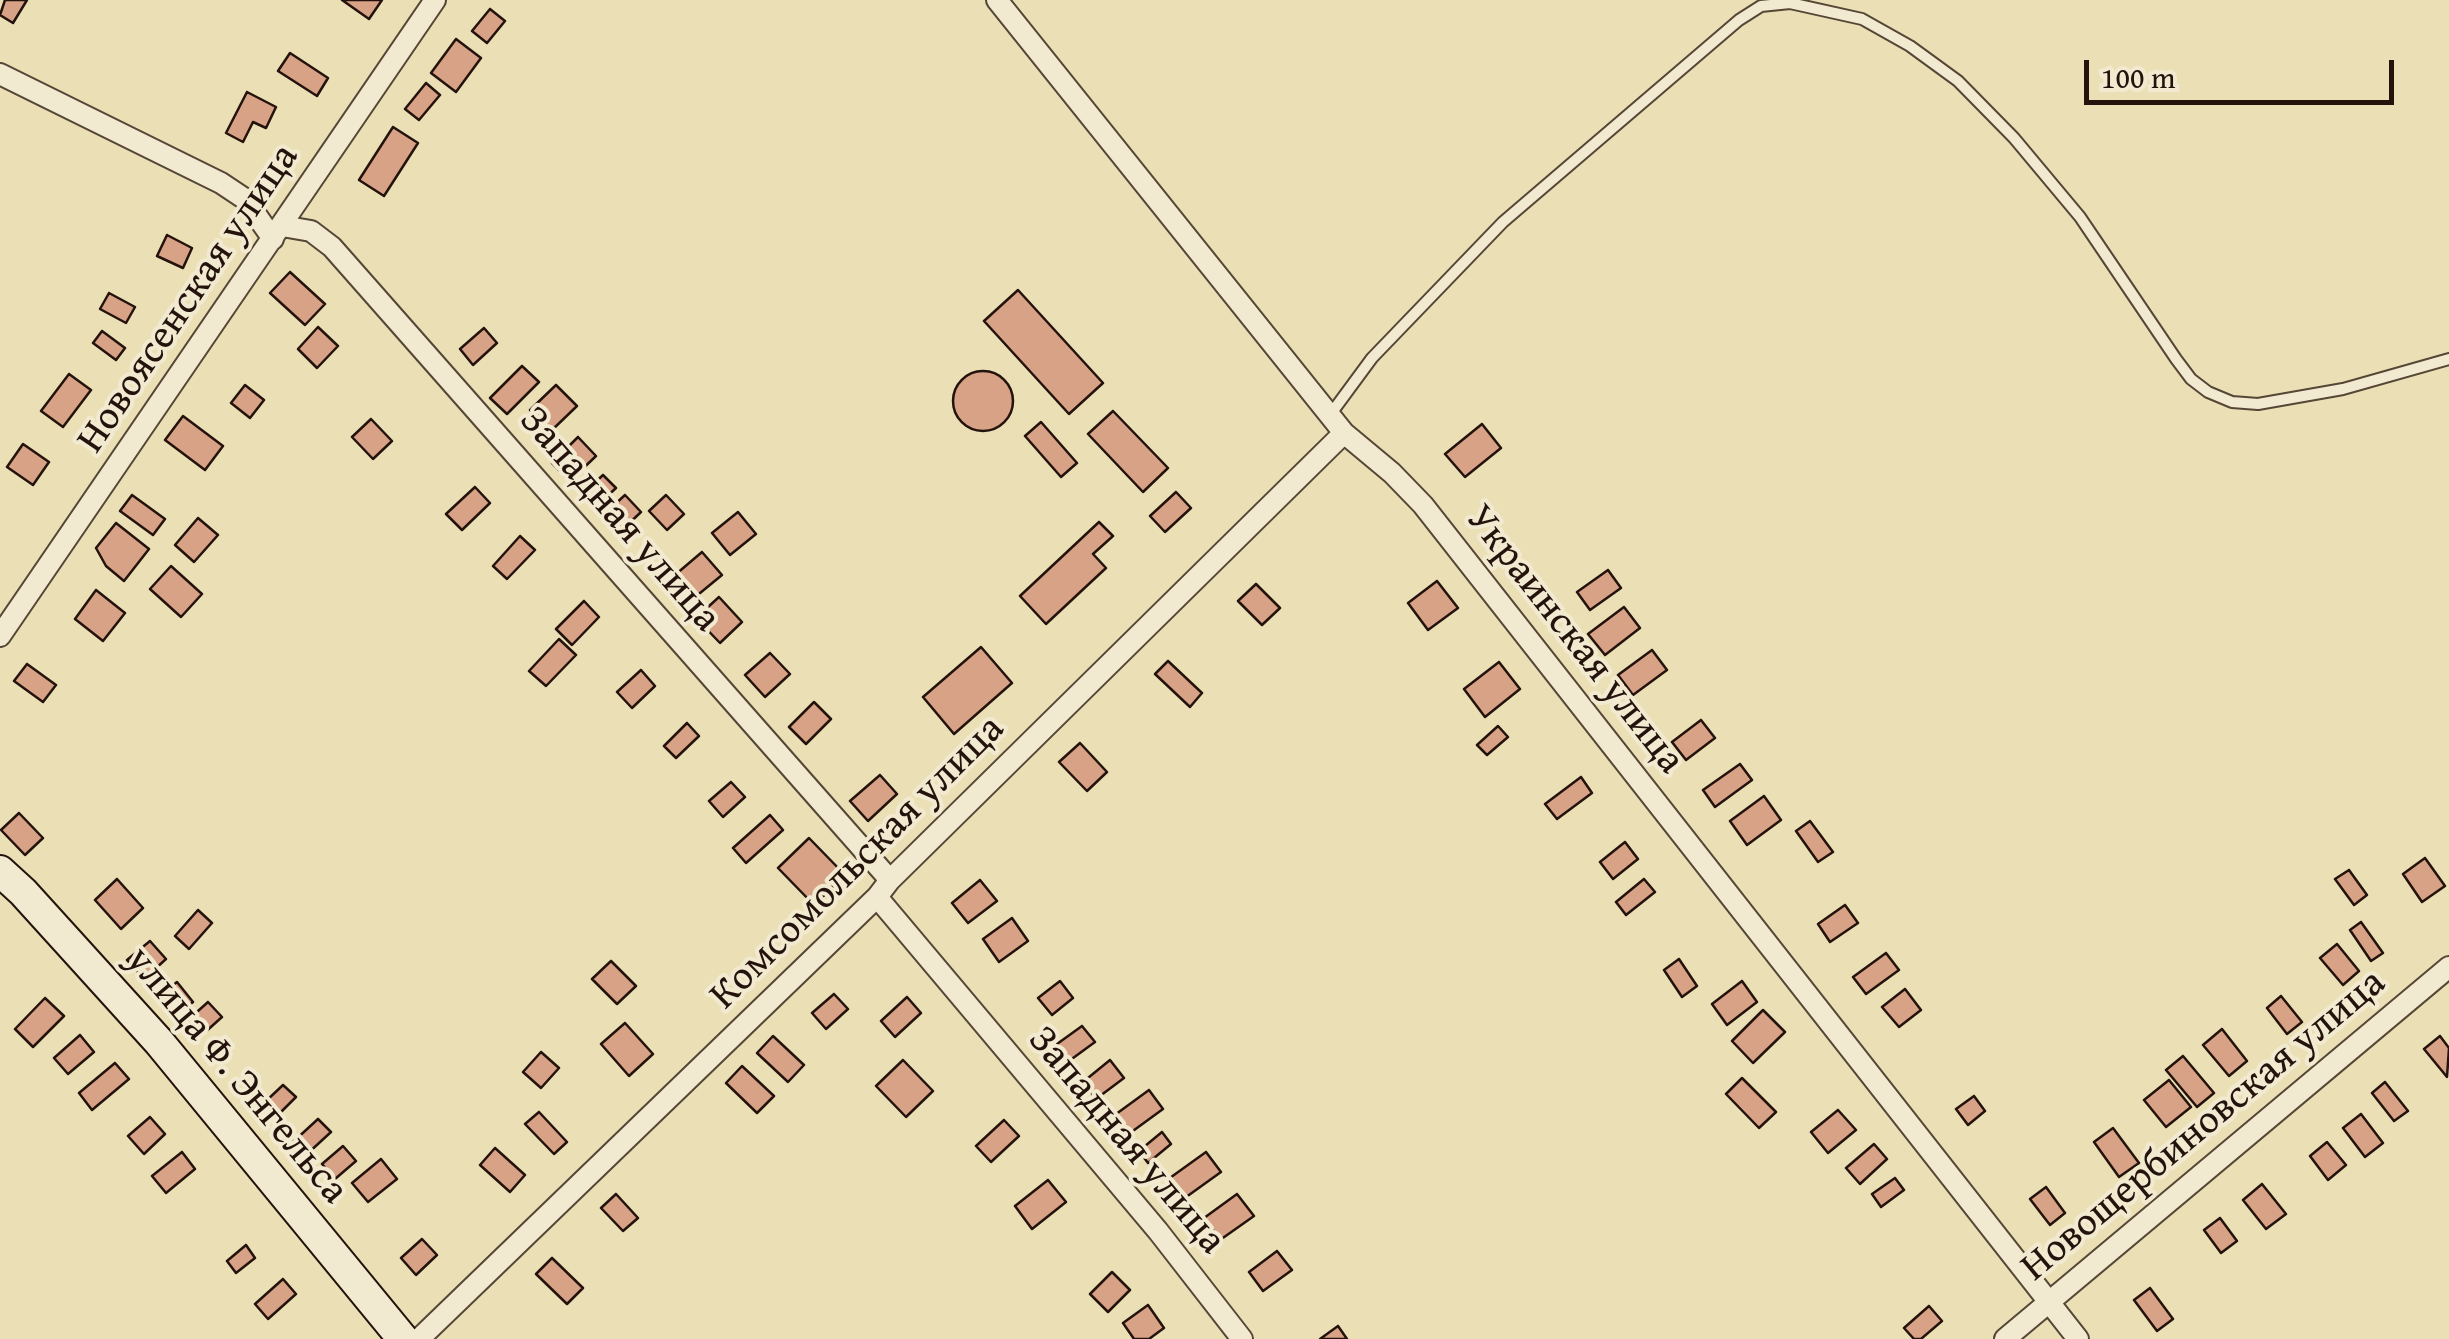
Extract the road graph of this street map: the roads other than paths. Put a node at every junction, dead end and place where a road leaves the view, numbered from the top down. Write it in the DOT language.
graph roads {
  1 [pos="435,0"];
  2 [pos="997,0"];
  3 [pos="0,74"];
  4 [pos="278,233"];
  5 [pos="2449,359"];
  6 [pos="1330,415"];
  7 [pos="1344,433"];
  8 [pos="0,636"];
  9 [pos="0,871"];
  10 [pos="883,889"];
  11 [pos="2449,967"];
  12 [pos="2048,1302"];
  13 [pos="403,1339"];
  14 [pos="419,1339"];
  15 [pos="1242,1339"];
  16 [pos="2005,1339"];
  17 [pos="2078,1339"];
  1 -- 4 [label="street, Новоясенская улица"];
  2 -- 6 [label="street, Украинская улица"];
  3 -- 4 [label="street"];
  4 -- 8 [label="street, Новоясенская улица"];
  4 -- 10 [label="street, Западная улица"];
  5 -- 6 [label="lane"];
  6 -- 7 [label="street, Украинская улица"];
  7 -- 10 [label="street, Комсомольская улица"];
  7 -- 12 [label="street, Украинская улица"];
  9 -- 13 [label="main road, улица Ф. Энгельса"];
  10 -- 14 [label="street, Комсомольская улица"];
  10 -- 15 [label="street, Западная улица"];
  11 -- 12 [label="street, Новощербиновская улица"];
  12 -- 16 [label="street, Новощербиновская улица"];
  12 -- 17 [label="street, Украинская улица"];
}
